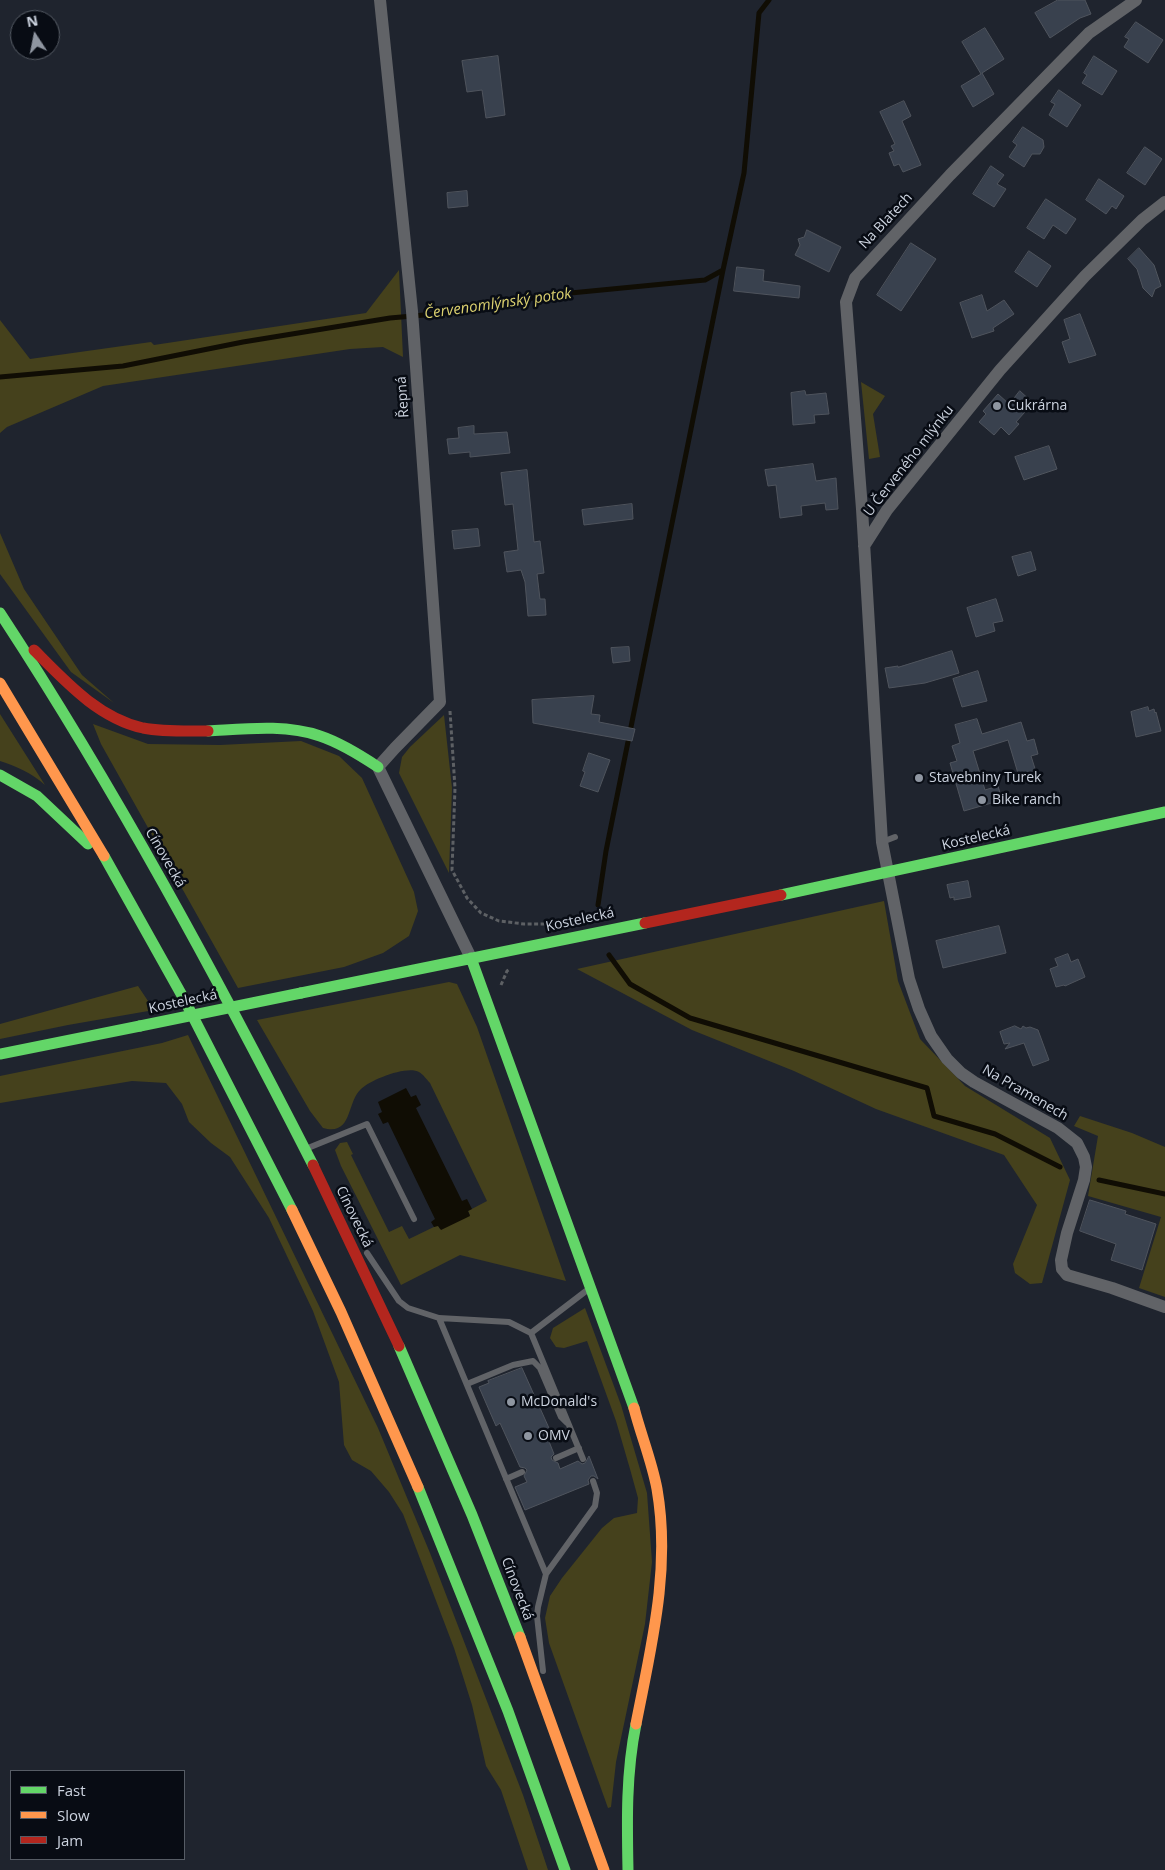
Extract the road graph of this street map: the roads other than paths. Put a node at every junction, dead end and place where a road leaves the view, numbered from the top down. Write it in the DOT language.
graph roads {
  1 [pos="380,0"];
  2 [pos="1136,0"];
  3 [pos="1164,207"];
  4 [pos="864,546"];
  5 [pos="3,618"];
  6 [pos="0,683"];
  7 [pos="378,767"];
  8 [pos="0,774"];
  9 [pos="1165,812"];
  10 [pos="895,837"];
  11 [pos="882,842"];
  12 [pos="109,863"];
  13 [pos="888,873"];
  14 [pos="471,958"];
  15 [pos="0,1054"];
  16 [pos="305,1150"];
  17 [pos="325,1190"];
  18 [pos="414,1219"];
  19 [pos="357,1238"];
  20 [pos="362,1246"];
  21 [pos="590,1288"];
  22 [pos="1165,1308"];
  23 [pos="439,1318"];
  24 [pos="531,1333"];
  25 [pos="467,1384"];
  26 [pos="570,1426"];
  27 [pos="579,1448"];
  28 [pos="556,1458"];
  29 [pos="583,1459"];
  30 [pos="522,1472"];
  31 [pos="506,1479"];
  32 [pos="593,1481"];
  33 [pos="546,1574"];
  34 [pos="544,1674"];
  35 [pos="545,1683"];
  36 [pos="549,1712"];
  37 [pos="565,1870"];
  38 [pos="604,1870"];
  39 [pos="628,1870"];
  1 -- 7 [label="street, Řepná"];
  2 -- 4 [label="street, Na Blatech"];
  3 -- 4 [label="street, U Červeného mlýnku"];
  4 -- 11 [label="street"];
  5 -- 7 [label="main road"];
  5 -- 16 [label="main road, Cínovecká"];
  6 -- 12 [label="main road"];
  7 -- 14 [label="street"];
  8 -- 12 [label="main road"];
  9 -- 13 [label="main road, Kostelecká"];
  10 -- 11 [label="lane"];
  11 -- 13 [label="street"];
  12 -- 37 [label="main road"];
  13 -- 14 [label="main road, Kostelecká"];
  13 -- 22 [label="street, Na Pramenech"];
  14 -- 15 [label="main road, Kostelecká, bridge"];
  14 -- 21 [label="main road"];
  16 -- 17 [label="main road, Cínovecká"];
  16 -- 18 [label="lane"];
  17 -- 19 [label="lane"];
  17 -- 36 [label="main road, Cínovecká"];
  20 -- 23 [label="lane"];
  21 -- 24 [label="lane"];
  21 -- 39 [label="main road"];
  23 -- 24 [label="lane"];
  23 -- 25 [label="lane"];
  24 -- 26 [label="lane"];
  25 -- 26 [label="lane"];
  25 -- 31 [label="lane"];
  26 -- 27 [label="lane"];
  27 -- 28 [label="lane"];
  27 -- 29 [label="lane"];
  30 -- 31 [label="lane"];
  31 -- 33 [label="lane"];
  32 -- 33 [label="lane"];
  33 -- 34 [label="lane"];
  35 -- 36 [label="lane"];
  36 -- 38 [label="main road, Cínovecká"];
}
